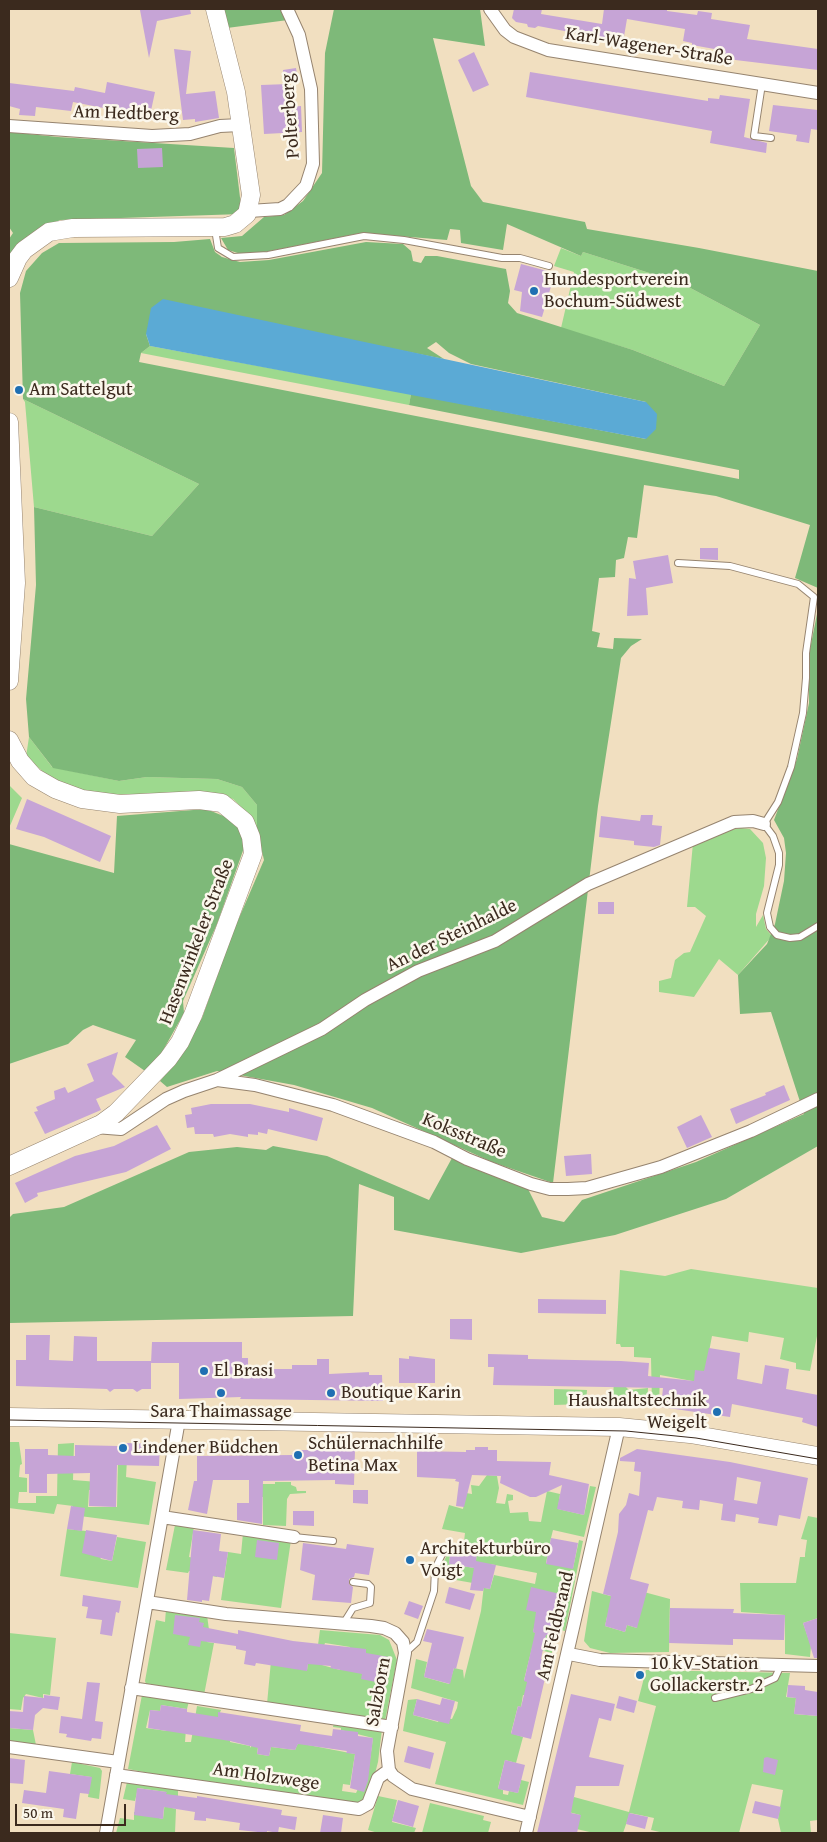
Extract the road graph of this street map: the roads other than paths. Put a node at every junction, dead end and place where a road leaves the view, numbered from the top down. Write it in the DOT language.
graph roads {
  1 [pos="215,9"];
  2 [pos="287,9"];
  3 [pos="490,9"];
  4 [pos="762,84"];
  5 [pos="818,93"];
  6 [pos="240,125"];
  7 [pos="9,126"];
  8 [pos="771,138"];
  9 [pos="249,210"];
  10 [pos="214,227"];
  11 [pos="549,266"];
  12 [pos="9,278"];
  13 [pos="9,422"];
  14 [pos="9,450"];
  15 [pos="678,563"];
  16 [pos="10,662"];
  17 [pos="9,681"];
  18 [pos="9,740"];
  19 [pos="764,824"];
  20 [pos="818,926"];
  21 [pos="217,1080"];
  22 [pos="818,1099"];
  23 [pos="95,1127"];
  24 [pos="9,1166"];
  25 [pos="9,1417"];
  26 [pos="179,1420"];
  27 [pos="619,1427"];
  28 [pos="818,1456"];
  29 [pos="162,1517"];
  30 [pos="294,1537"];
  31 [pos="333,1541"];
  32 [pos="445,1548"];
  33 [pos="353,1582"];
  34 [pos="147,1602"];
  35 [pos="343,1624"];
  36 [pos="405,1653"];
  37 [pos="569,1654"];
  38 [pos="781,1664"];
  39 [pos="818,1666"];
  40 [pos="131,1688"];
  41 [pos="715,1698"];
  42 [pos="392,1727"];
  43 [pos="9,1747"];
  44 [pos="118,1762"];
  45 [pos="389,1770"];
  46 [pos="116,1775"];
  47 [pos="530,1817"];
  48 [pos="106,1833"];
  49 [pos="526,1833"];
  1 -- 6 [label="street"];
  2 -- 9 [label="street, Polterberg"];
  3 -- 4 [label="street, Karl-Wagener-Straße"];
  4 -- 5 [label="street, Karl-Wagener-Straße"];
  4 -- 8 [label="lane"];
  6 -- 7 [label="street, Am Hedtberg"];
  6 -- 9 [label="street"];
  9 -- 10 [label="street"];
  10 -- 11 [label="lane"];
  10 -- 12 [label="street"];
  13 -- 14 [label="street"];
  14 -- 16 [label="street"];
  15 -- 19 [label="lane"];
  16 -- 17 [label="street"];
  18 -- 23 [label="street, Hasenwinkeler Straße"];
  19 -- 20 [label="lane"];
  19 -- 21 [label="street, An der Steinhalde"];
  21 -- 22 [label="street, Koksstraße"];
  21 -- 23 [label="street, Koksstraße"];
  23 -- 24 [label="street, Hasenwinkeler Straße"];
  25 -- 26 [label="street"];
  26 -- 27 [label="street"];
  26 -- 29 [label="street"];
  27 -- 28 [label="street"];
  27 -- 37 [label="street, Am Feldbrand"];
  29 -- 30 [label="street"];
  29 -- 34 [label="street"];
  30 -- 31 [label="lane"];
  32 -- 36 [label="lane"];
  33 -- 35 [label="lane"];
  34 -- 35 [label="street, Salzborn"];
  34 -- 40 [label="street"];
  35 -- 36 [label="street, Salzborn"];
  36 -- 42 [label="street, Salzborn"];
  37 -- 38 [label="street"];
  37 -- 47 [label="street, Am Feldbrand"];
  38 -- 39 [label="street"];
  38 -- 41 [label="lane"];
  40 -- 42 [label="street"];
  40 -- 44 [label="street"];
  42 -- 45 [label="street, Salzborn"];
  43 -- 44 [label="street"];
  44 -- 46 [label="street"];
  45 -- 46 [label="street, Am Holzwege"];
  45 -- 47 [label="street"];
  46 -- 48 [label="street"];
  47 -- 49 [label="street, Am Feldbrand"];
}
